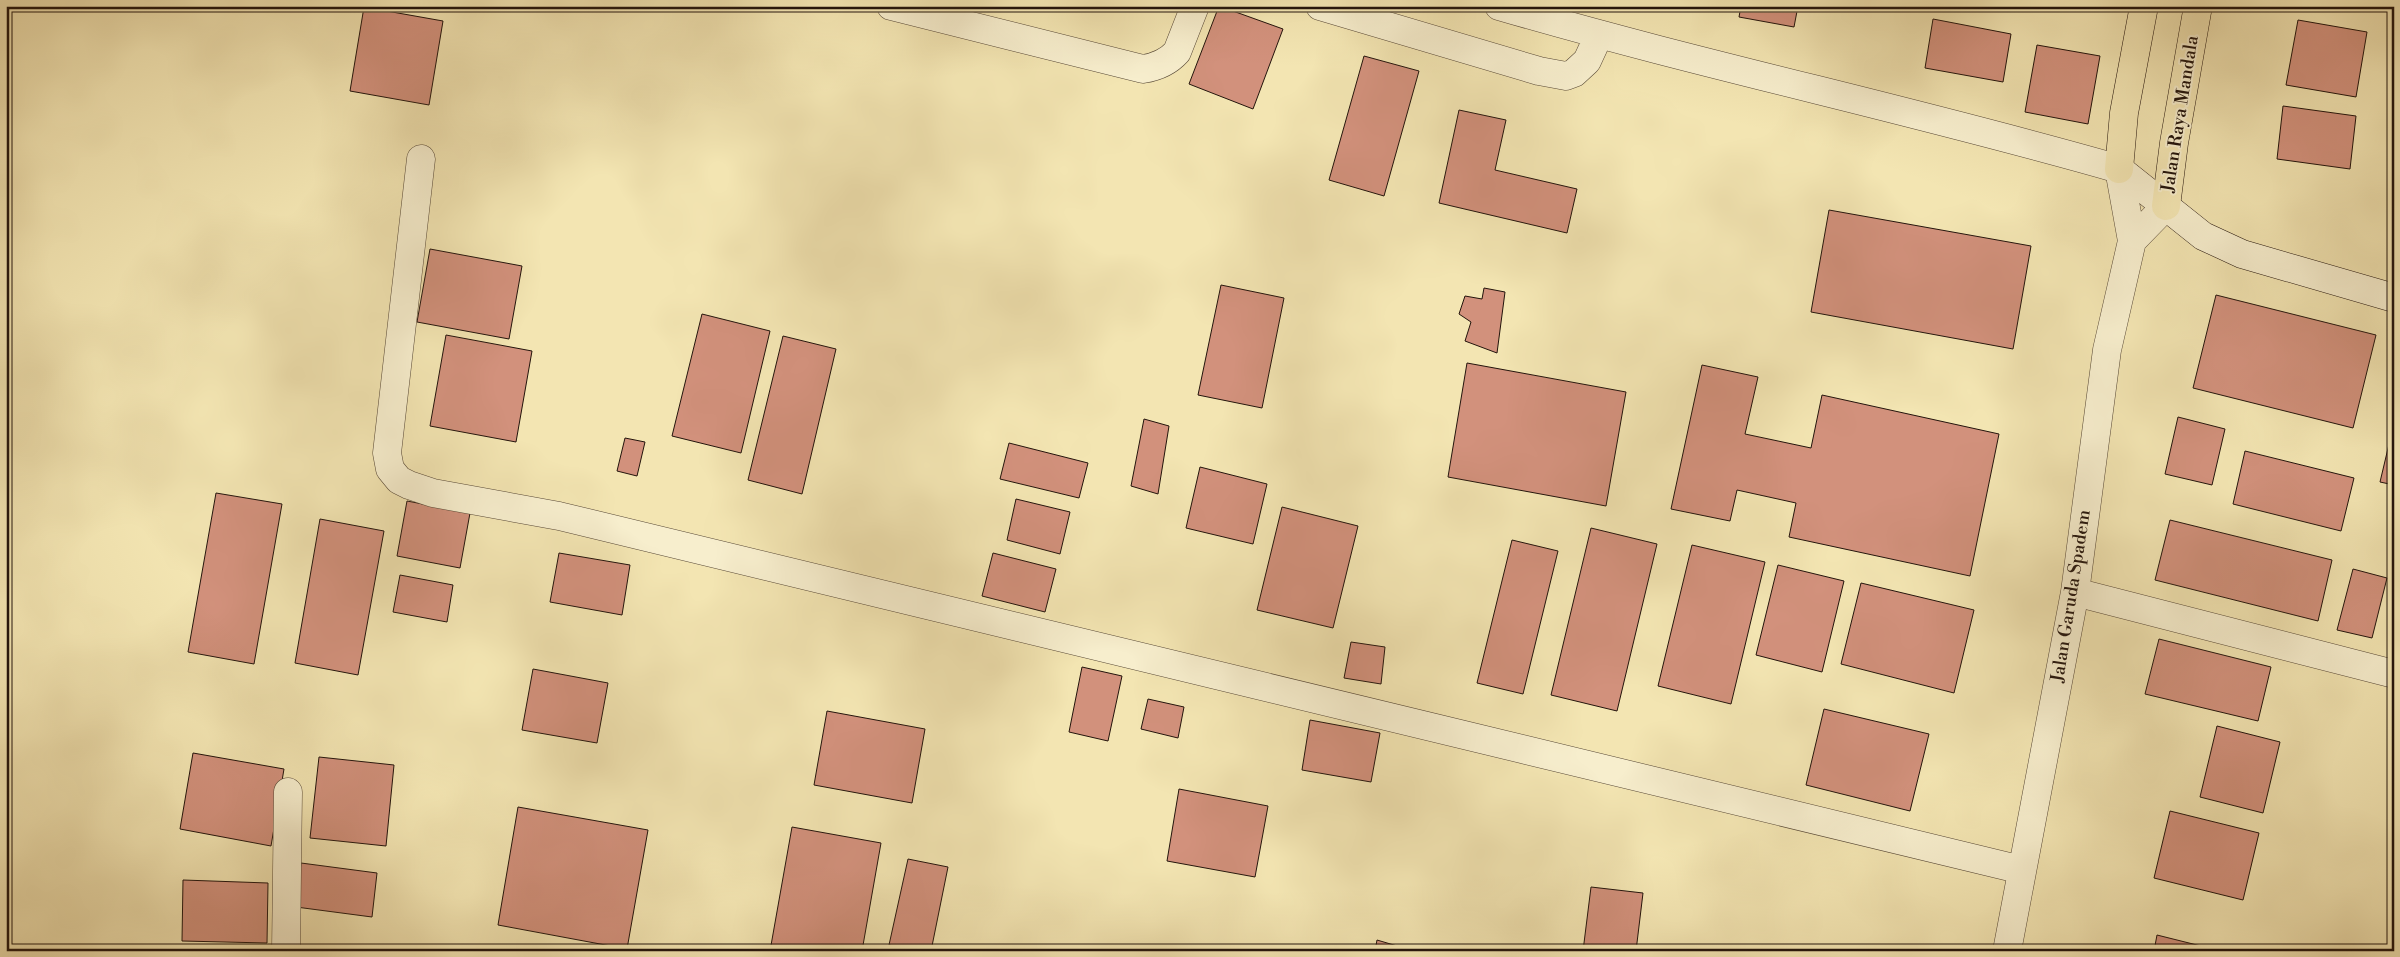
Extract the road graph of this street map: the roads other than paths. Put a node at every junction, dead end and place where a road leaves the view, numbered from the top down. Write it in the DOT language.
graph roads {
  1 [pos="891,6"];
  2 [pos="1196,6"];
  3 [pos="1320,6"];
  4 [pos="1499,6"];
  5 [pos="2144,6"];
  6 [pos="2198,6"];
  7 [pos="1599,35"];
  8 [pos="421,159"];
  9 [pos="2120,169"];
  10 [pos="2166,206"];
  11 [pos="2132,241"];
  12 [pos="2394,298"];
  13 [pos="2075,592"];
  14 [pos="2394,674"];
  15 [pos="288,792"];
  16 [pos="2022,870"];
  17 [pos="286,951"];
  18 [pos="2007,951"];
  1 -- 2 [label="street"];
  3 -- 7 [label="street"];
  4 -- 7 [label="street"];
  5 -- 9 [label="highway"];
  6 -- 10 [label="highway, Jalan Raya Mandala"];
  7 -- 9 [label="street"];
  8 -- 16 [label="street"];
  9 -- 10 [label="street"];
  9 -- 11 [label="street"];
  10 -- 11 [label="street, Jalan Raya Mandala"];
  10 -- 12 [label="street"];
  11 -- 13 [label="street, Jalan Garuda Spadem"];
  13 -- 14 [label="street"];
  13 -- 16 [label="street, Jalan Garuda Spadem"];
  15 -- 17 [label="street"];
  16 -- 18 [label="street, Jalan Garuda Spadem"];
}
